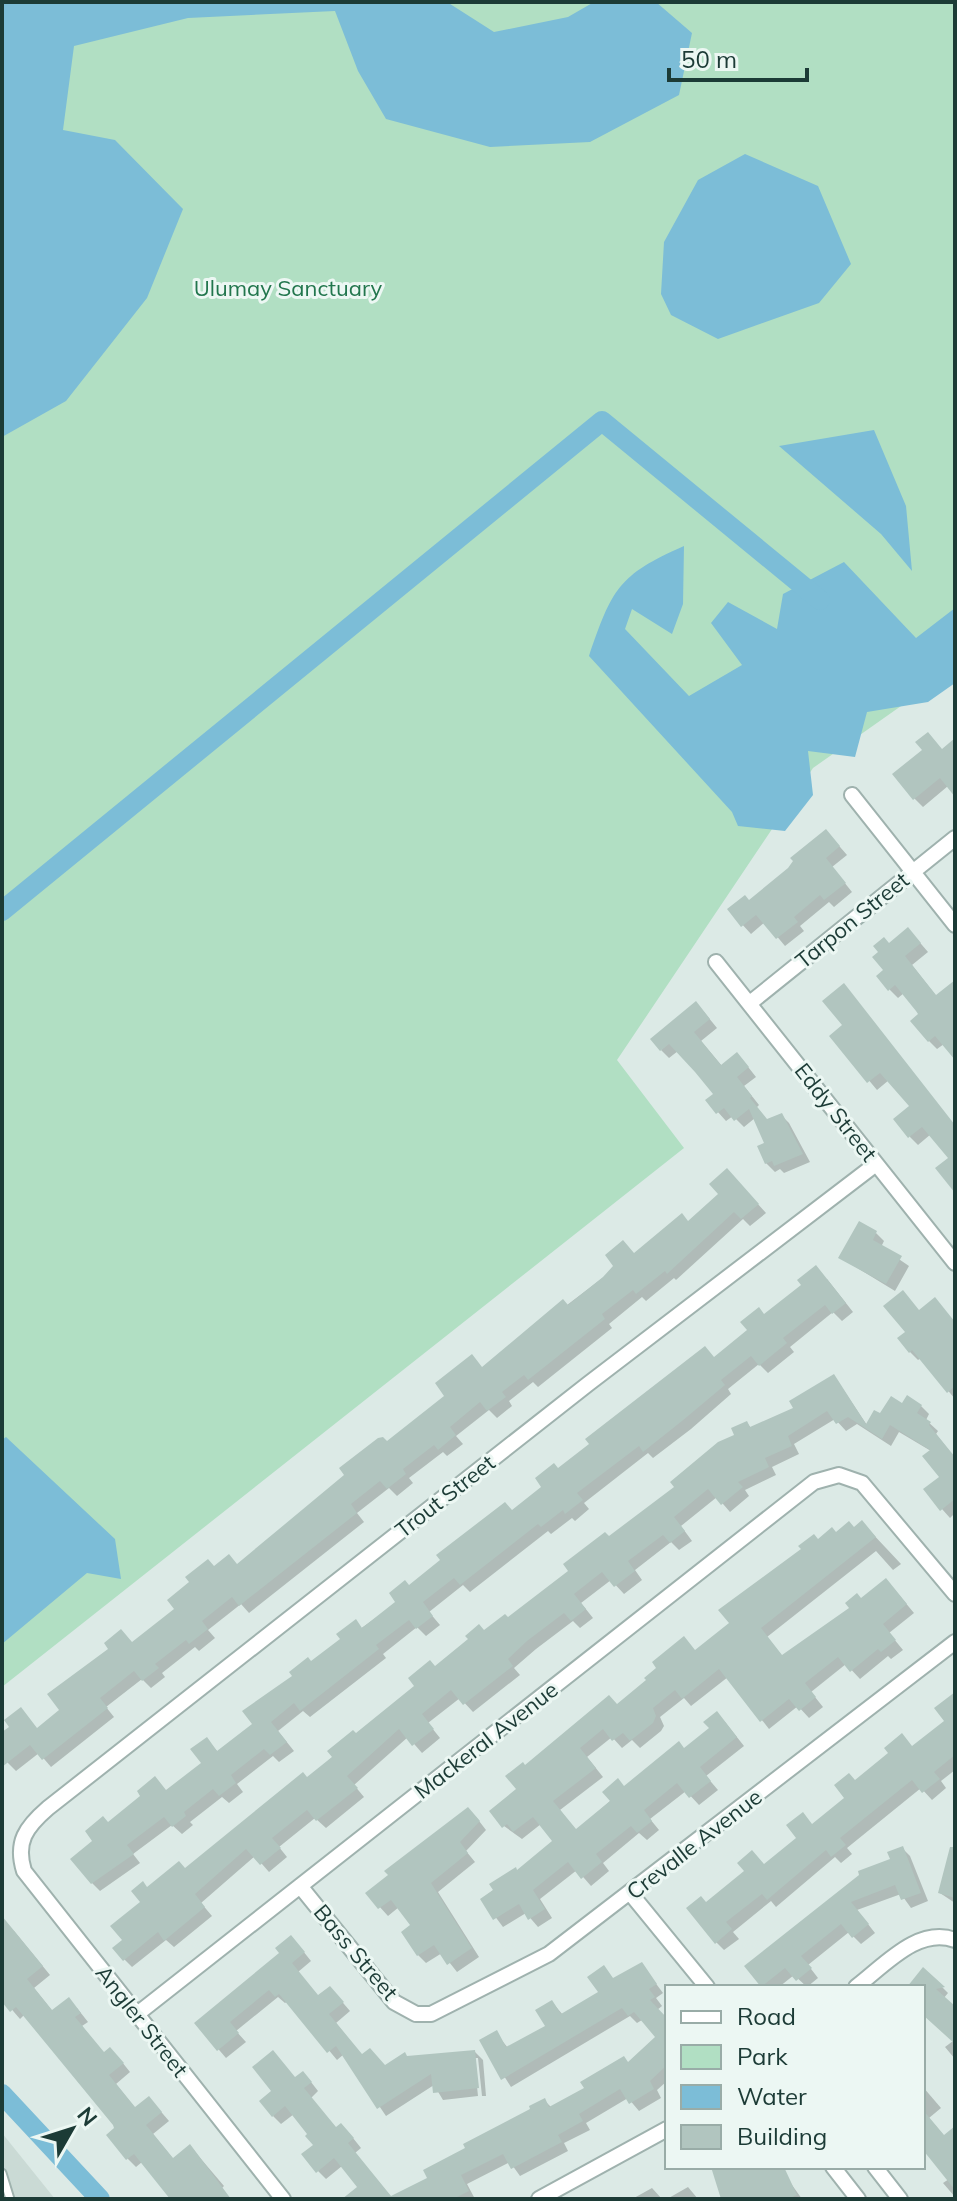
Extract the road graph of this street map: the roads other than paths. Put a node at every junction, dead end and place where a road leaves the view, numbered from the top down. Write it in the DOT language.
graph roads {
  1 [pos="852,795"];
  2 [pos="955,838"];
  3 [pos="912,872"];
  4 [pos="955,925"];
  5 [pos="716,962"];
  6 [pos="750,1003"];
  7 [pos="876,1164"];
  8 [pos="955,1263"];
  9 [pos="955,1594"];
  10 [pos="955,1642"];
  11 [pos="22,1836"];
  12 [pos="300,1886"];
  13 [pos="631,1894"];
  14 [pos="950,1938"];
  15 [pos="705,1985"];
  16 [pos="859,1985"];
  17 [pos="416,2014"];
  18 [pos="136,2015"];
  19 [pos="665,2130"];
  20 [pos="835,2169"];
  21 [pos="877,2169"];
  22 [pos="2,2173"];
  23 [pos="10,2199"];
  24 [pos="283,2199"];
  25 [pos="539,2199"];
  26 [pos="858,2199"];
  27 [pos="900,2199"];
  1 -- 3 [label="street"];
  2 -- 3 [label="street, Tarpon Street"];
  3 -- 4 [label="street"];
  3 -- 6 [label="street, Tarpon Street"];
  5 -- 6 [label="street, Eddy Street"];
  6 -- 7 [label="street, Eddy Street"];
  7 -- 8 [label="street, Eddy Street"];
  7 -- 11 [label="street, Trout Street"];
  9 -- 12 [label="street, Mackeral Avenue"];
  10 -- 13 [label="street, Crevalle Avenue"];
  11 -- 18 [label="street, Angler Street"];
  12 -- 17 [label="street, Bass Street"];
  12 -- 18 [label="street, Mackeral Avenue"];
  13 -- 15 [label="street"];
  13 -- 17 [label="street, Crevalle Avenue"];
  14 -- 16 [label="street"];
  18 -- 24 [label="street, Angler Street"];
  19 -- 25 [label="street"];
  20 -- 26 [label="street"];
  21 -- 27 [label="street"];
  22 -- 23 [label="lane"];
}
